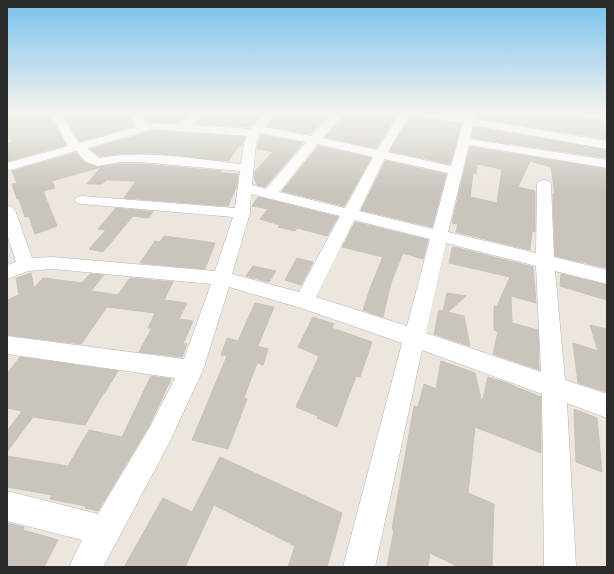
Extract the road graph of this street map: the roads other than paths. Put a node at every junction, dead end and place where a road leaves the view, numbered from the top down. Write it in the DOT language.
graph roads {
  1 [pos="72,140"];
  2 [pos="102,140"];
  3 [pos="252,140"];
  4 [pos="314,140"];
  5 [pos="389,140"];
  6 [pos="581,140"];
  7 [pos="463,141"];
  8 [pos="607,145"];
  9 [pos="76,147"];
  10 [pos="380,155"];
  11 [pos="607,164"];
  12 [pos="7,167"];
  13 [pos="457,171"];
  14 [pos="246,178"];
  15 [pos="544,184"];
  16 [pos="270,193"];
  17 [pos="82,200"];
  18 [pos="7,210"];
  19 [pos="242,213"];
  20 [pos="350,214"];
  21 [pos="439,235"];
  22 [pos="546,261"];
  23 [pos="26,265"];
  24 [pos="7,272"];
  25 [pos="607,277"];
  26 [pos="222,278"];
  27 [pos="304,301"];
  28 [pos="416,338"];
  29 [pos="7,345"];
  30 [pos="191,370"];
  31 [pos="554,388"];
  32 [pos="607,406"];
  33 [pos="7,506"];
  34 [pos="105,531"];
  35 [pos="84,567"];
  36 [pos="359,567"];
  37 [pos="560,567"];
  1 -- 9 [label="street"];
  2 -- 9 [label="street"];
  3 -- 14 [label="street"];
  4 -- 10 [label="street"];
  4 -- 16 [label="street"];
  5 -- 10 [label="street"];
  6 -- 8 [label="street"];
  7 -- 11 [label="street"];
  7 -- 13 [label="street"];
  9 -- 12 [label="street"];
  9 -- 14 [label="street"];
  10 -- 13 [label="street"];
  10 -- 20 [label="street"];
  13 -- 21 [label="street"];
  14 -- 16 [label="street"];
  14 -- 19 [label="street"];
  15 -- 22 [label="street"];
  16 -- 20 [label="street"];
  17 -- 19 [label="street"];
  18 -- 23 [label="street"];
  19 -- 26 [label="street"];
  20 -- 21 [label="street"];
  20 -- 27 [label="street"];
  21 -- 22 [label="street"];
  21 -- 28 [label="street"];
  22 -- 25 [label="street"];
  22 -- 31 [label="street"];
  23 -- 24 [label="street"];
  23 -- 26 [label="street"];
  26 -- 27 [label="street"];
  26 -- 30 [label="street"];
  27 -- 28 [label="street"];
  28 -- 31 [label="street"];
  28 -- 36 [label="street"];
  29 -- 30 [label="street"];
  30 -- 34 [label="street"];
  31 -- 32 [label="street"];
  31 -- 37 [label="street"];
  33 -- 34 [label="street"];
  34 -- 35 [label="street"];
}
